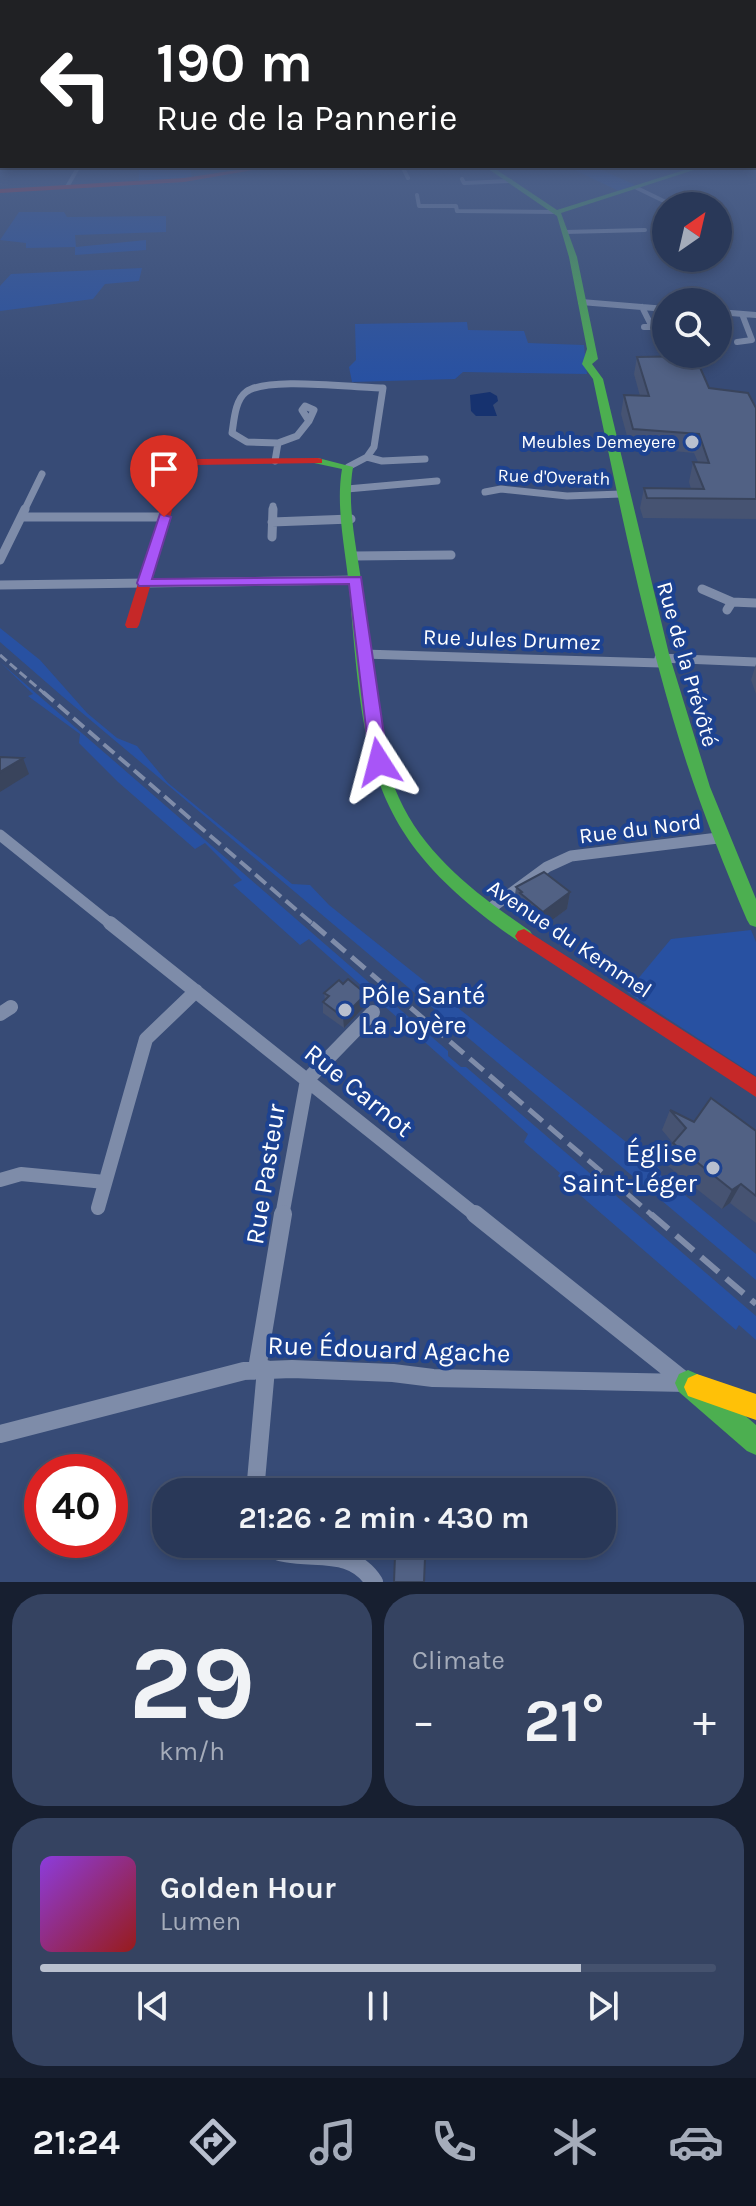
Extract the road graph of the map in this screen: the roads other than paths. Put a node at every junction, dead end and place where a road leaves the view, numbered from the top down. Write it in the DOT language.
graph roads {
  1 [pos="565,232"];
  2 [pos="572,232"];
  3 [pos="581,302"];
  4 [pos="642,307"];
  5 [pos="652,308"];
  6 [pos="732,313"];
  7 [pos="742,314"];
  8 [pos="756,315"];
  9 [pos="644,327"];
  10 [pos="737,342"];
  11 [pos="355,388"];
  12 [pos="380,409"];
  13 [pos="309,422"];
  14 [pos="278,443"];
  15 [pos="367,457"];
  16 [pos="425,459"];
  17 [pos="275,461"];
  18 [pos="348,467"];
  19 [pos="42,474"];
  20 [pos="437,481"];
  21 [pos="347,489"];
  22 [pos="485,492"];
  23 [pos="621,494"];
  24 [pos="273,506"];
  25 [pos="22,517"];
  26 [pos="164,517"];
  27 [pos="351,519"];
  28 [pos="272,522"];
  29 [pos="272,537"];
  30 [pos="451,555"];
  31 [pos="354,556"];
  32 [pos="0,560"];
  33 [pos="356,580"];
  34 [pos="144,583"];
  35 [pos="0,585"];
  36 [pos="702,589"];
  37 [pos="756,603"];
  38 [pos="132,625"];
  39 [pos="363,654"];
  40 [pos="660,661"];
  41 [pos="756,662"];
  42 [pos="0,835"];
  43 [pos="718,838"];
  44 [pos="487,911"];
  45 [pos="756,920"];
  46 [pos="196,991"];
  47 [pos="373,1012"];
  48 [pos="307,1080"];
  49 [pos="756,1088"];
  50 [pos="0,1180"];
  51 [pos="105,1182"];
  52 [pos="98,1208"];
  53 [pos="262,1369"];
  54 [pos="688,1383"];
  55 [pos="756,1407"];
  56 [pos="0,1434"];
  57 [pos="756,1442"];
  58 [pos="256,1478"];
  59 [pos="311,1558"];
  60 [pos="374,1582"];
  1 -- 2 [label="street"];
  1 -- 3 [label="street, Rue de la Prévôté"];
  3 -- 4 [label="street"];
  3 -- 23 [label="street, Rue de la Prévôté"];
  4 -- 5 [label="street"];
  4 -- 9 [label="street"];
  6 -- 7 [label="street"];
  7 -- 8 [label="street"];
  7 -- 10 [label="street"];
  11 -- 12 [label="street"];
  11 -- 12 [label="street"];
  11 -- 14 [label="street"];
  12 -- 15 [label="street"];
  13 -- 14 [label="street"];
  14 -- 17 [label="street"];
  15 -- 16 [label="street"];
  15 -- 18 [label="street"];
  17 -- 18 [label="street"];
  17 -- 26 [label="street"];
  18 -- 21 [label="street, Avenue du Kemmel"];
  19 -- 25 [label="street"];
  20 -- 21 [label="street"];
  21 -- 27 [label="street, Avenue du Kemmel"];
  22 -- 23 [label="street, Rue d'Overath"];
  23 -- 40 [label="street, Rue de la Prévôté"];
  24 -- 28 [label="street"];
  25 -- 26 [label="street"];
  25 -- 32 [label="street"];
  26 -- 34 [label="street"];
  27 -- 28 [label="street"];
  27 -- 31 [label="street, Avenue du Kemmel"];
  28 -- 29 [label="street"];
  30 -- 31 [label="street"];
  31 -- 33 [label="street, Avenue du Kemmel"];
  33 -- 34 [label="street"];
  33 -- 39 [label="street, Avenue du Kemmel"];
  34 -- 35 [label="street"];
  34 -- 38 [label="street"];
  36 -- 37 [label="street"];
  39 -- 40 [label="street, Rue Jules Drumez"];
  39 -- 44 [label="street, Avenue du Kemmel"];
  40 -- 41 [label="street, Rue Jules Drumez"];
  40 -- 43 [label="street, Rue de la Prévôté"];
  42 -- 46 [label="street, Rue Carnot"];
  43 -- 44 [label="street, Rue du Nord"];
  43 -- 45 [label="street, Rue de la Prévôté"];
  44 -- 49 [label="street, Avenue du Kemmel"];
  46 -- 48 [label="street, Rue Carnot"];
  46 -- 51 [label="street"];
  47 -- 48 [label="street, Rue Pasteur"];
  48 -- 53 [label="street, Rue Pasteur"];
  48 -- 54 [label="street, Rue Carnot"];
  50 -- 51 [label="street"];
  51 -- 52 [label="street"];
  53 -- 54 [label="street, Rue Édouard Agache"];
  53 -- 56 [label="street, Rue Édouard Agache"];
  53 -- 58 [label="street, Rue Pasteur"];
  54 -- 55 [label="street, Rue Carnot"];
  54 -- 57 [label="street, Rue Carnot"];
  59 -- 60 [label="street"];
}
